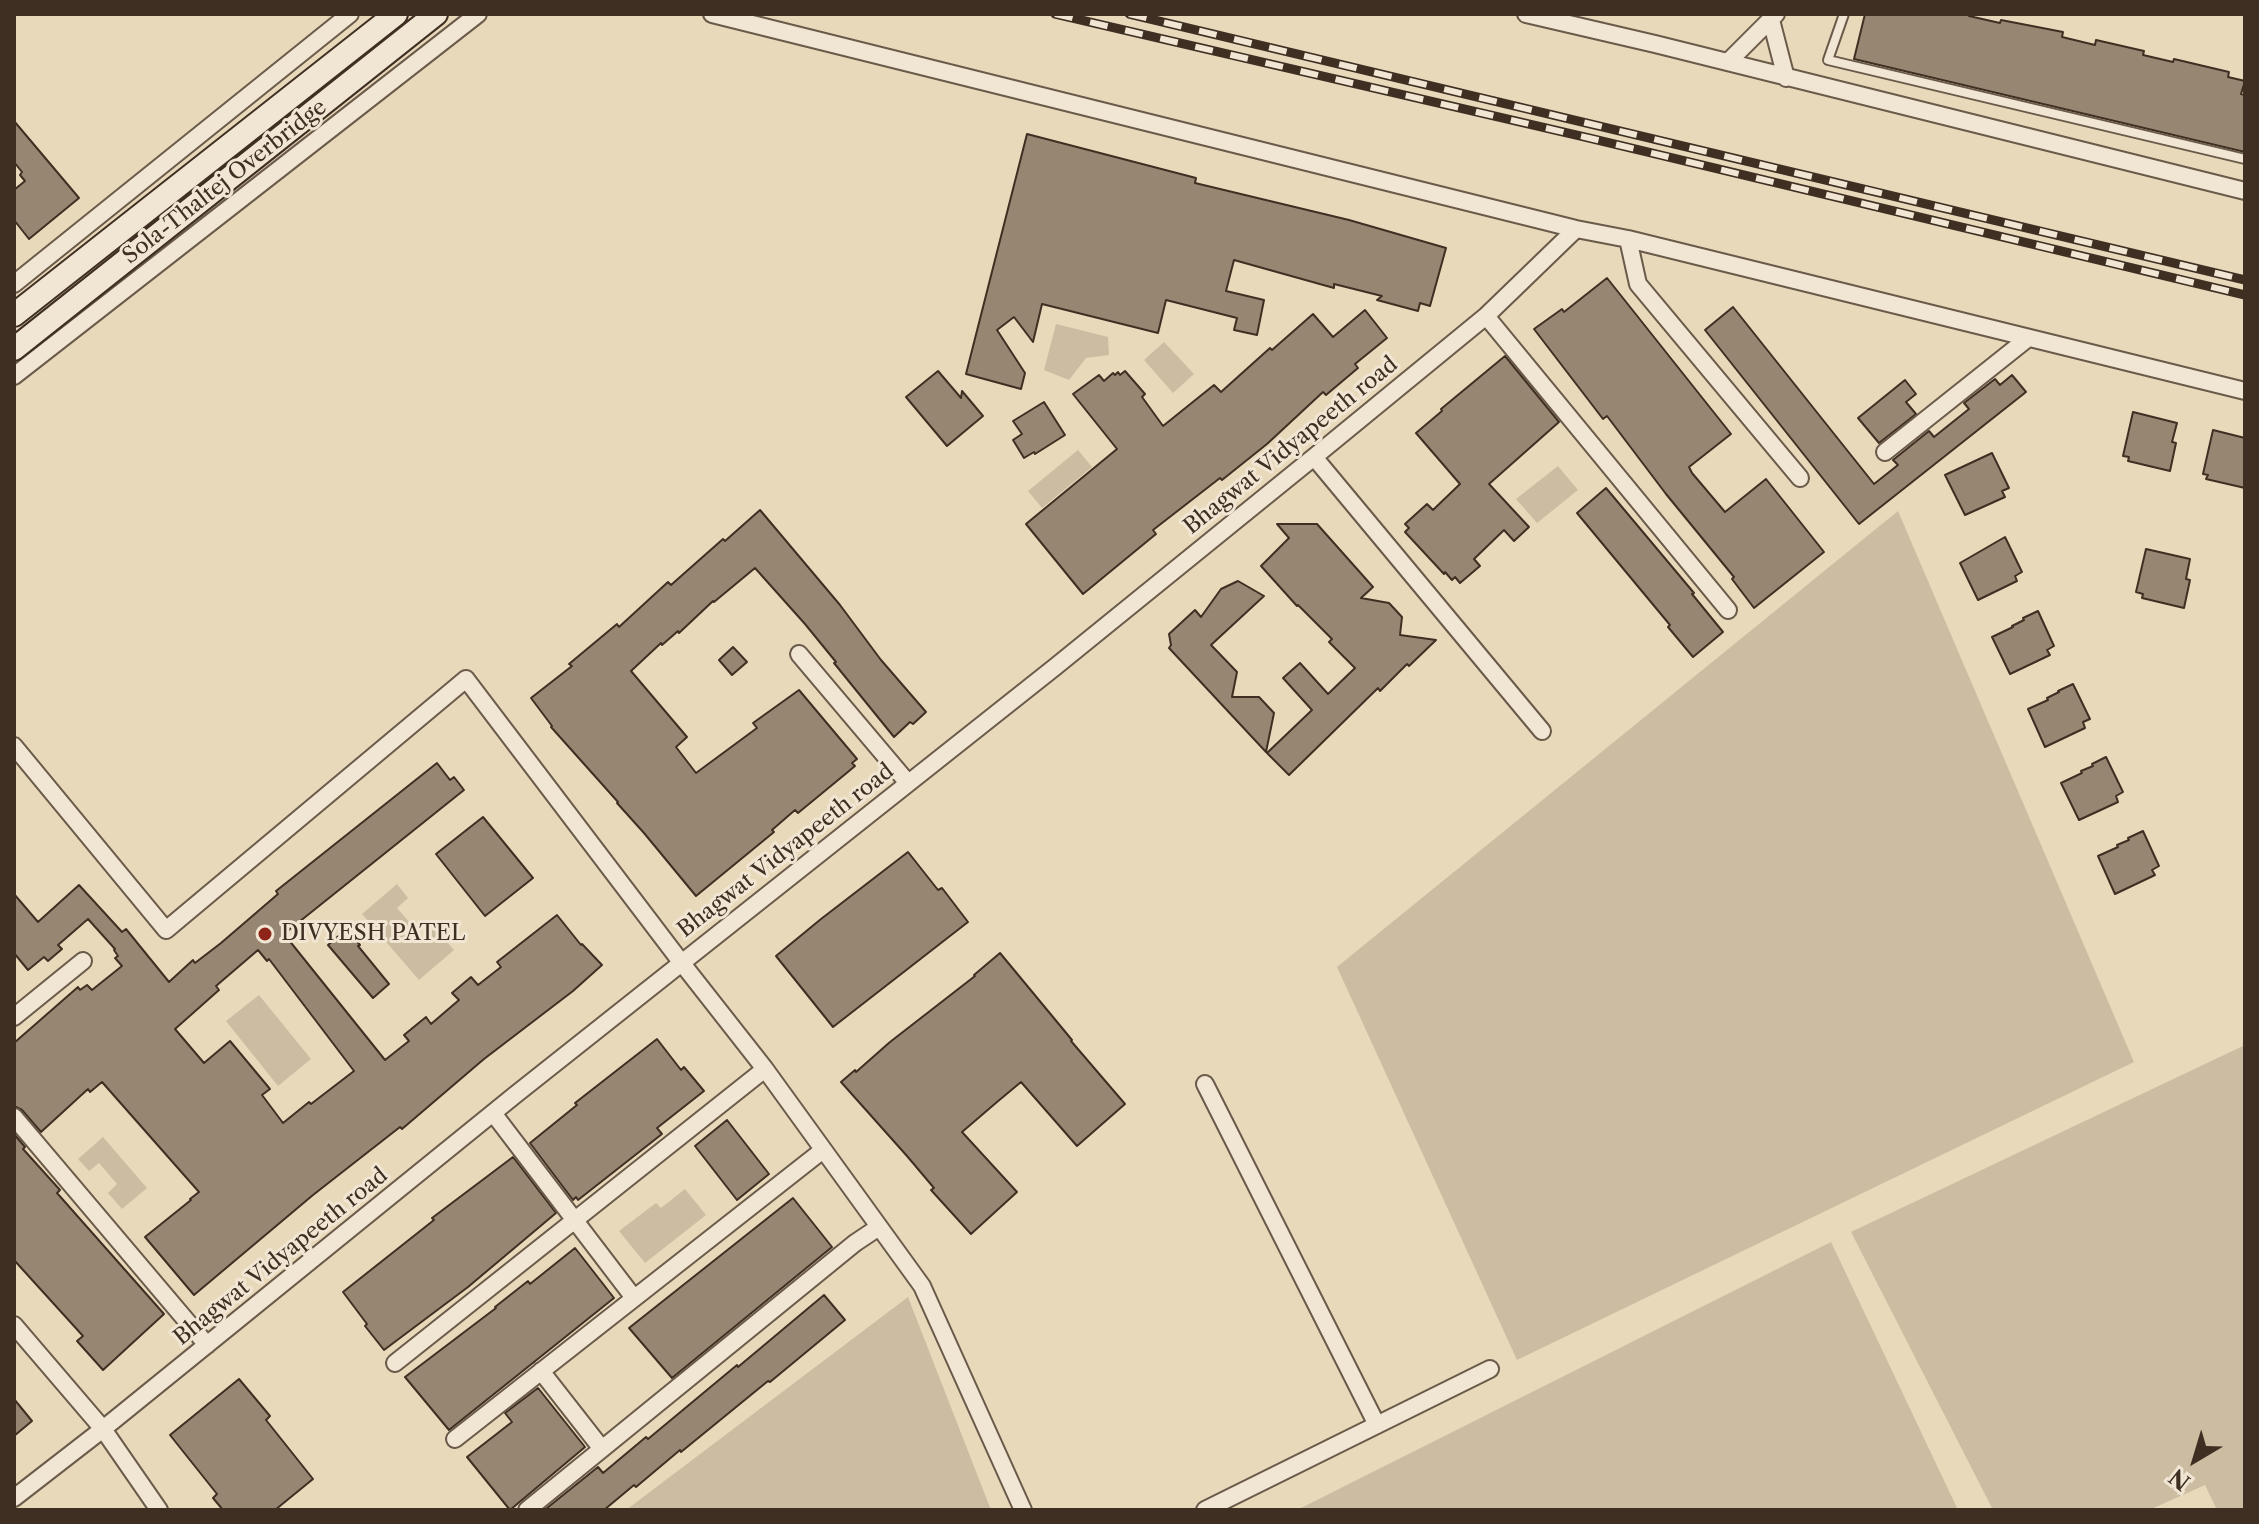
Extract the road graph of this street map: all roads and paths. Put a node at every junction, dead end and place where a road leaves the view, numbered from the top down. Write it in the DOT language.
graph roads {
  1 [pos="350,14"];
  2 [pos="396,14"];
  3 [pos="436,14"];
  4 [pos="478,14"];
  5 [pos="712,14"];
  6 [pos="1526,14"];
  7 [pos="1844,14"];
  8 [pos="1773,17"];
  9 [pos="1728,62"];
  10 [pos="1786,78"];
  11 [pos="2245,159"];
  12 [pos="2245,191"];
  13 [pos="1576,229"];
  14 [pos="1628,239"];
  15 [pos="14,284"];
  16 [pos="14,315"];
  17 [pos="1486,316"];
  18 [pos="2027,339"];
  19 [pos="14,349"];
  20 [pos="14,376"];
  21 [pos="2245,391"];
  22 [pos="1885,452"];
  23 [pos="1314,457"];
  24 [pos="1800,478"];
  25 [pos="1728,610"];
  26 [pos="799,654"];
  27 [pos="1542,731"];
  28 [pos="14,746"];
  29 [pos="908,783"];
  30 [pos="83,961"];
  31 [pos="681,962"];
  32 [pos="14,1017"];
  33 [pos="765,1069"];
  34 [pos="1205,1084"];
  35 [pos="493,1113"];
  36 [pos="14,1117"];
  37 [pos="823,1150"];
  38 [pos="575,1220"];
  39 [pos="879,1227"];
  40 [pos="634,1298"];
  41 [pos="14,1325"];
  42 [pos="207,1345"];
  43 [pos="395,1363"];
  44 [pos="1490,1369"];
  45 [pos="541,1371"];
  46 [pos="1377,1425"];
  47 [pos="103,1429"];
  48 [pos="455,1439"];
  49 [pos="602,1449"];
  50 [pos="14,1498"];
  51 [pos="159,1510"];
  52 [pos="527,1510"];
  53 [pos="1023,1510"];
  54 [pos="1205,1510"];
  1 -- 15 [label="street"];
  2 -- 16 [label="street, Sola-Thaltej Overbridge"];
  3 -- 19 [label="street, Sola-Thaltej Overbridge"];
  4 -- 20 [label="street"];
  5 -- 13 [label="street"];
  6 -- 9 [label="street"];
  7 -- 11 [label="lane"];
  8 -- 9 [label="street"];
  8 -- 10 [label="street"];
  9 -- 10 [label="street"];
  10 -- 12 [label="street"];
  13 -- 14 [label="street"];
  13 -- 17 [label="street, Bhagwat Vidyapeeth road"];
  14 -- 18 [label="street"];
  14 -- 24 [label="street"];
  17 -- 23 [label="street, Bhagwat Vidyapeeth road"];
  17 -- 25 [label="street"];
  18 -- 21 [label="street"];
  18 -- 22 [label="street"];
  23 -- 27 [label="street"];
  23 -- 29 [label="street, Bhagwat Vidyapeeth road"];
  26 -- 29 [label="street"];
  28 -- 31 [label="street"];
  29 -- 31 [label="street, Bhagwat Vidyapeeth road"];
  30 -- 32 [label="street"];
  31 -- 33 [label="street"];
  31 -- 35 [label="street, Bhagwat Vidyapeeth road"];
  33 -- 37 [label="street"];
  33 -- 38 [label="street"];
  34 -- 46 [label="street"];
  35 -- 38 [label="street"];
  35 -- 42 [label="street, Bhagwat Vidyapeeth road"];
  36 -- 42 [label="street"];
  37 -- 39 [label="street"];
  37 -- 40 [label="street"];
  38 -- 40 [label="street"];
  38 -- 43 [label="street"];
  39 -- 49 [label="street"];
  39 -- 53 [label="street"];
  40 -- 45 [label="street"];
  41 -- 47 [label="street"];
  42 -- 47 [label="street, Bhagwat Vidyapeeth road"];
  44 -- 46 [label="street"];
  45 -- 48 [label="street"];
  45 -- 49 [label="street"];
  46 -- 54 [label="street"];
  47 -- 50 [label="street, Bhagwat Vidyapeeth road"];
  47 -- 51 [label="street"];
  49 -- 52 [label="street"];
}
